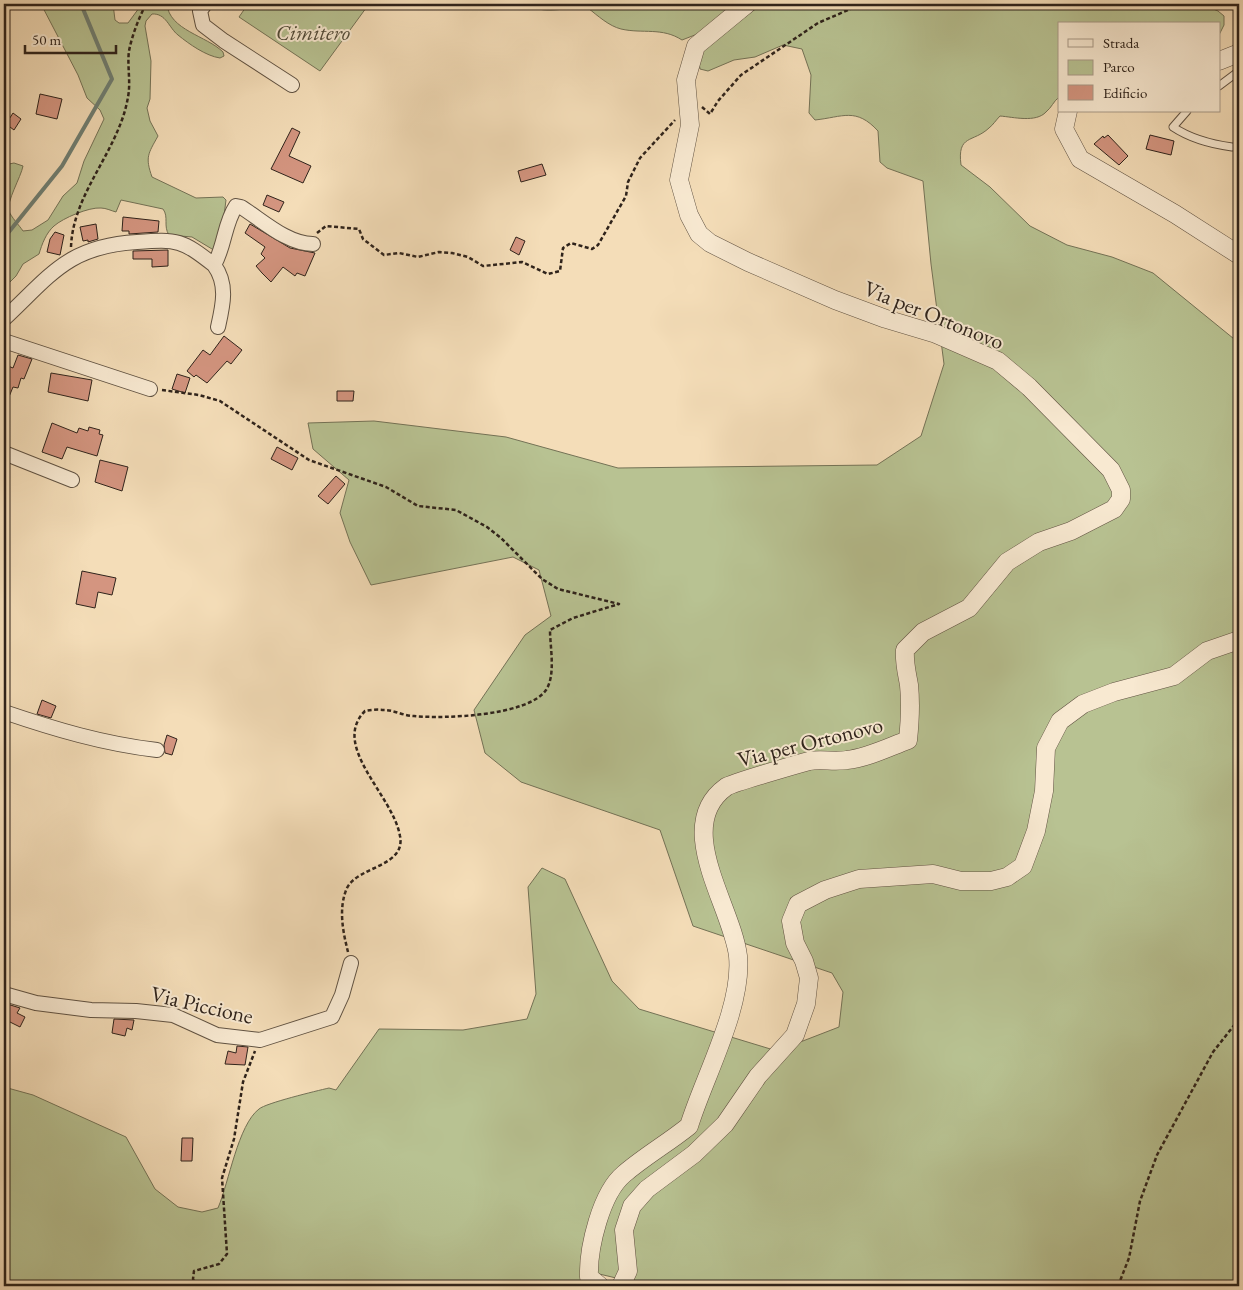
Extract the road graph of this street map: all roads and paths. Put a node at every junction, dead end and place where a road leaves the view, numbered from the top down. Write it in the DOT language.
graph roads {
  1 [pos="146,4"];
  2 [pos="205,4"];
  3 [pos="747,4"];
  4 [pos="862,4"];
  5 [pos="1239,53"];
  6 [pos="1220,61"];
  7 [pos="1239,71"];
  8 [pos="292,85"];
  9 [pos="1220,85"];
  10 [pos="698,103"];
  11 [pos="1068,112"];
  12 [pos="1186,112"];
  13 [pos="677,115"];
  14 [pos="1232,147"];
  15 [pos="313,244"];
  16 [pos="1239,255"];
  17 [pos="71,259"];
  18 [pos="214,265"];
  19 [pos="4,319"];
  20 [pos="218,327"];
  21 [pos="4,342"];
  22 [pos="150,389"];
  23 [pos="4,453"];
  24 [pos="72,480"];
  25 [pos="1239,640"];
  26 [pos="4,712"];
  27 [pos="157,750"];
  28 [pos="351,963"];
  29 [pos="4,994"];
  30 [pos="1239,1019"];
  31 [pos="260,1040"];
  32 [pos="197,1286"];
  33 [pos="600,1286"];
  34 [pos="621,1286"];
  35 [pos="1118,1286"];
  1 -- 17 [label="path"];
  2 -- 8 [label="street"];
  3 -- 33 [label="street, Via per Ortonovo"];
  4 -- 10 [label="path"];
  5 -- 6 [label="street"];
  7 -- 9 [label="lane"];
  11 -- 16 [label="street"];
  12 -- 14 [label="lane"];
  13 -- 15 [label="path"];
  15 -- 18 [label="street"];
  17 -- 18 [label="street"];
  17 -- 19 [label="street"];
  18 -- 20 [label="street"];
  21 -- 22 [label="street"];
  22 -- 28 [label="path"];
  23 -- 24 [label="street"];
  25 -- 34 [label="street"];
  26 -- 27 [label="street"];
  28 -- 31 [label="street, Via Piccione"];
  29 -- 31 [label="street, Via Piccione"];
  30 -- 35 [label="path"];
  31 -- 32 [label="path"];
}
